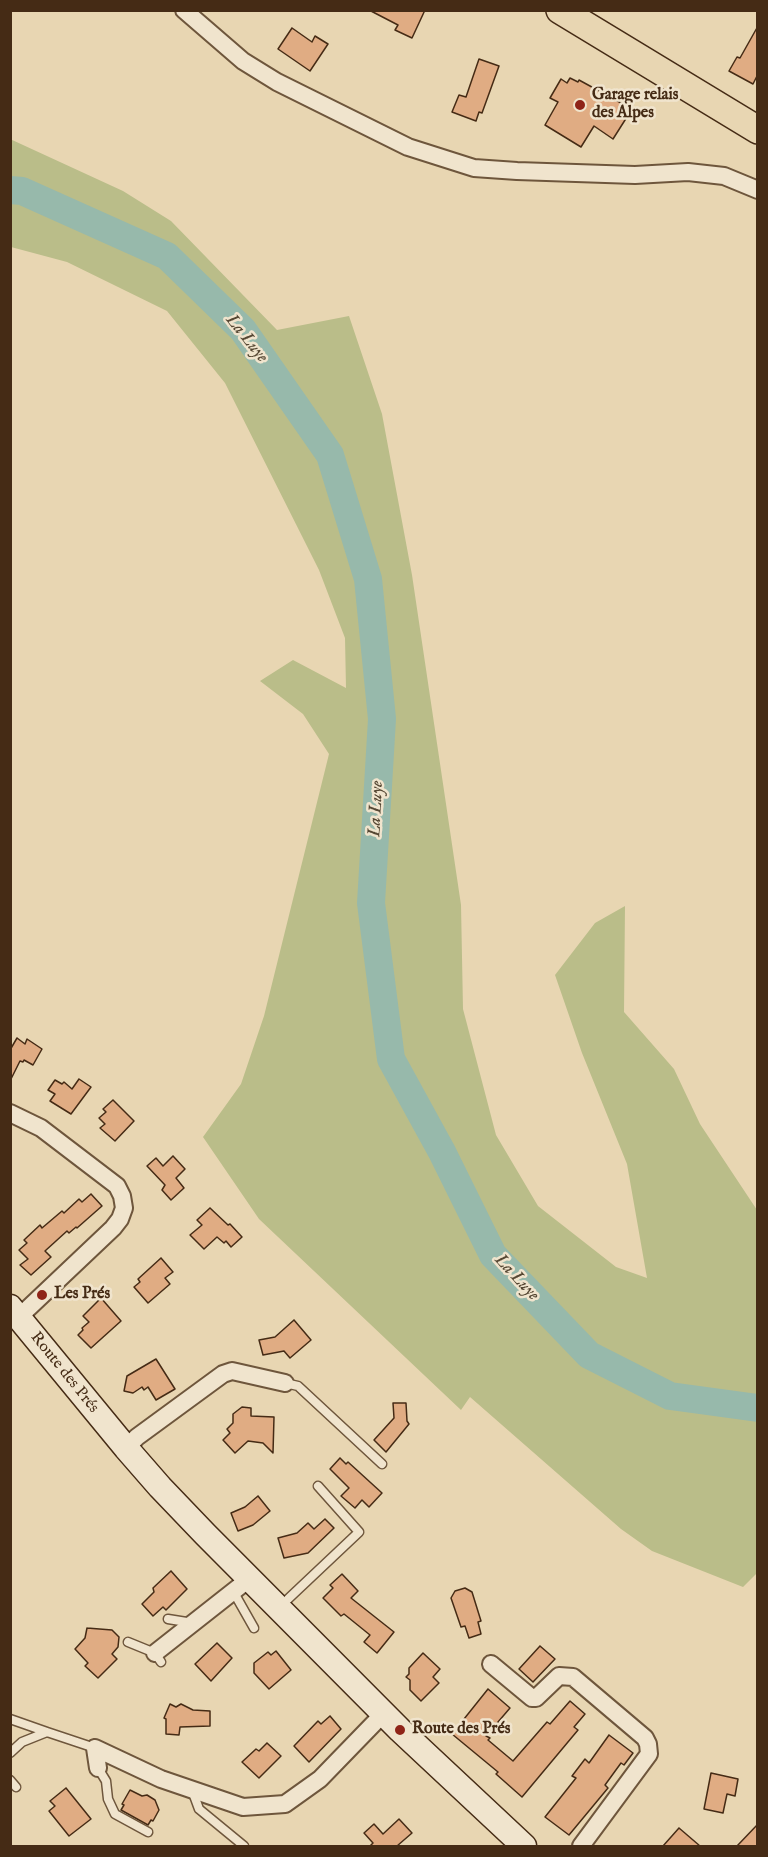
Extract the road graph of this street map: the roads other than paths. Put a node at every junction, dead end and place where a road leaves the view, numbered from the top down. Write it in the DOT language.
graph roads {
  1 [pos="184,10"];
  2 [pos="560,10"];
  3 [pos="758,130"];
  4 [pos="758,190"];
  5 [pos="10,1113"];
  6 [pos="15,1312"];
  7 [pos="285,1383"];
  8 [pos="126,1448"];
  9 [pos="382,1464"];
  10 [pos="318,1486"];
  11 [pos="241,1585"];
  12 [pos="288,1599"];
  13 [pos="168,1618"];
  14 [pos="193,1623"];
  15 [pos="254,1628"];
  16 [pos="128,1642"];
  17 [pos="158,1658"];
  18 [pos="491,1664"];
  19 [pos="383,1714"];
  20 [pos="10,1719"];
  21 [pos="47,1732"];
  22 [pos="95,1748"];
  23 [pos="10,1753"];
  24 [pos="98,1768"];
  25 [pos="192,1790"];
  26 [pos="148,1832"];
  27 [pos="244,1846"];
  28 [pos="524,1846"];
  29 [pos="581,1846"];
  1 -- 4 [label="street"];
  2 -- 3 [label="main road"];
  5 -- 6 [label="street"];
  6 -- 8 [label="street, Route des Prés"];
  7 -- 8 [label="street"];
  7 -- 9 [label="lane"];
  8 -- 11 [label="street, Route des Prés"];
  10 -- 12 [label="lane"];
  11 -- 14 [label="street"];
  11 -- 15 [label="lane"];
  11 -- 19 [label="street, Route des Prés"];
  13 -- 14 [label="lane"];
  14 -- 17 [label="street"];
  16 -- 17 [label="lane"];
  18 -- 29 [label="street"];
  19 -- 25 [label="street"];
  19 -- 28 [label="street, Route des Prés"];
  20 -- 21 [label="lane"];
  21 -- 22 [label="lane"];
  21 -- 23 [label="lane"];
  22 -- 24 [label="street"];
  22 -- 25 [label="street"];
  24 -- 26 [label="lane"];
  25 -- 27 [label="lane"];
}
